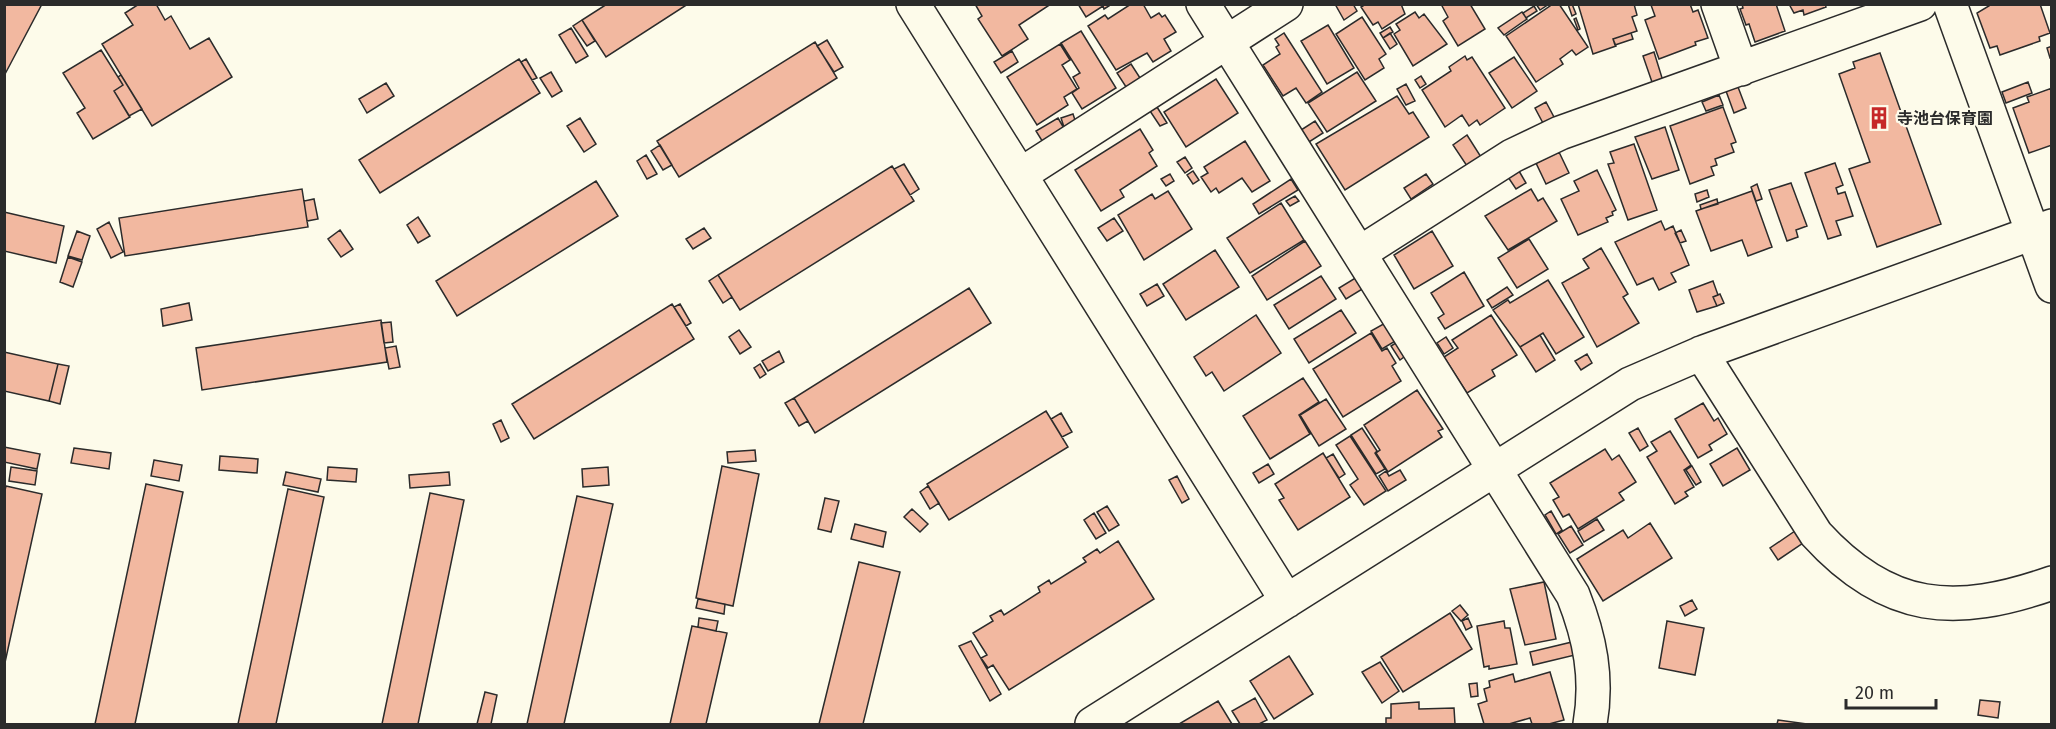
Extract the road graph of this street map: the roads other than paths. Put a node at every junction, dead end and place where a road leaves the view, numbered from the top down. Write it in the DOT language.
graph roads {
  1 [pos="913,4"];
  2 [pos="1203,4"];
  3 [pos="1286,4"];
  4 [pos="1718,4"];
  5 [pos="1920,4"];
  6 [pos="1950,4"];
  7 [pos="1228,43"];
  8 [pos="1741,69"];
  9 [pos="1020,175"];
  10 [pos="2042,230"];
  11 [pos="1360,253"];
  12 [pos="2052,286"];
  13 [pos="1701,353"];
  14 [pos="1496,469"];
  15 [pos="2052,583"];
  16 [pos="1287,601"];
  17 [pos="1092,724"];
  18 [pos="1590,724"];
  1 -- 9 [label="street"];
  2 -- 7 [label="street"];
  3 -- 7 [label="street"];
  4 -- 8 [label="street"];
  5 -- 8 [label="street"];
  6 -- 10 [label="street"];
  7 -- 9 [label="street"];
  7 -- 11 [label="street"];
  8 -- 11 [label="street"];
  9 -- 16 [label="street"];
  10 -- 12 [label="street"];
  10 -- 13 [label="street"];
  11 -- 14 [label="street"];
  13 -- 14 [label="street"];
  13 -- 15 [label="street"];
  14 -- 16 [label="street"];
  14 -- 18 [label="street"];
  16 -- 17 [label="street"];
}
